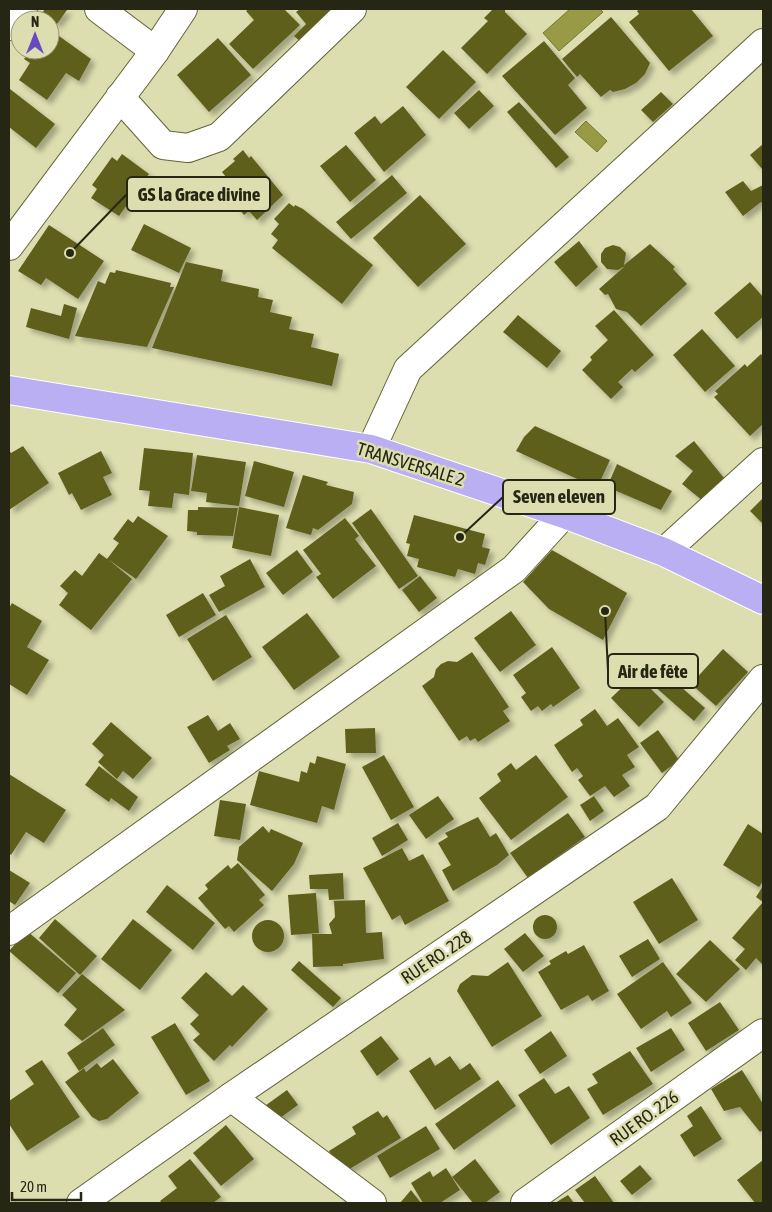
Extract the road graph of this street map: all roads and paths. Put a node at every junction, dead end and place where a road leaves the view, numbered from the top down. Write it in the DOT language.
graph roads {
  1 [pos="23,9"];
  2 [pos="99,9"];
  3 [pos="183,9"];
  4 [pos="352,9"];
  5 [pos="9,26"];
  6 [pos="763,43"];
  7 [pos="155,51"];
  8 [pos="120,97"];
  9 [pos="9,246"];
  10 [pos="9,390"];
  11 [pos="371,449"];
  12 [pos="763,462"];
  13 [pos="564,514"];
  14 [pos="664,552"];
  15 [pos="763,600"];
  16 [pos="763,679"];
  17 [pos="9,931"];
  18 [pos="763,1033"];
  19 [pos="231,1097"];
  20 [pos="81,1203"];
  21 [pos="372,1203"];
  22 [pos="525,1203"];
  1 -- 5 [label="street"];
  2 -- 7 [label="street"];
  3 -- 7 [label="street"];
  4 -- 8 [label="street"];
  6 -- 11 [label="street"];
  7 -- 8 [label="street"];
  8 -- 9 [label="street"];
  10 -- 11 [label="main road, TRANSVERSALE 2"];
  11 -- 13 [label="main road, TRANSVERSALE 2"];
  12 -- 14 [label="street"];
  13 -- 14 [label="main road, TRANSVERSALE 2"];
  13 -- 17 [label="street"];
  14 -- 15 [label="main road, TRANSVERSALE 2"];
  16 -- 19 [label="street, RUE RO. 228"];
  18 -- 22 [label="street, RUE RO. 226"];
  19 -- 20 [label="street, RUE RO. 228"];
  19 -- 21 [label="street"];
}
